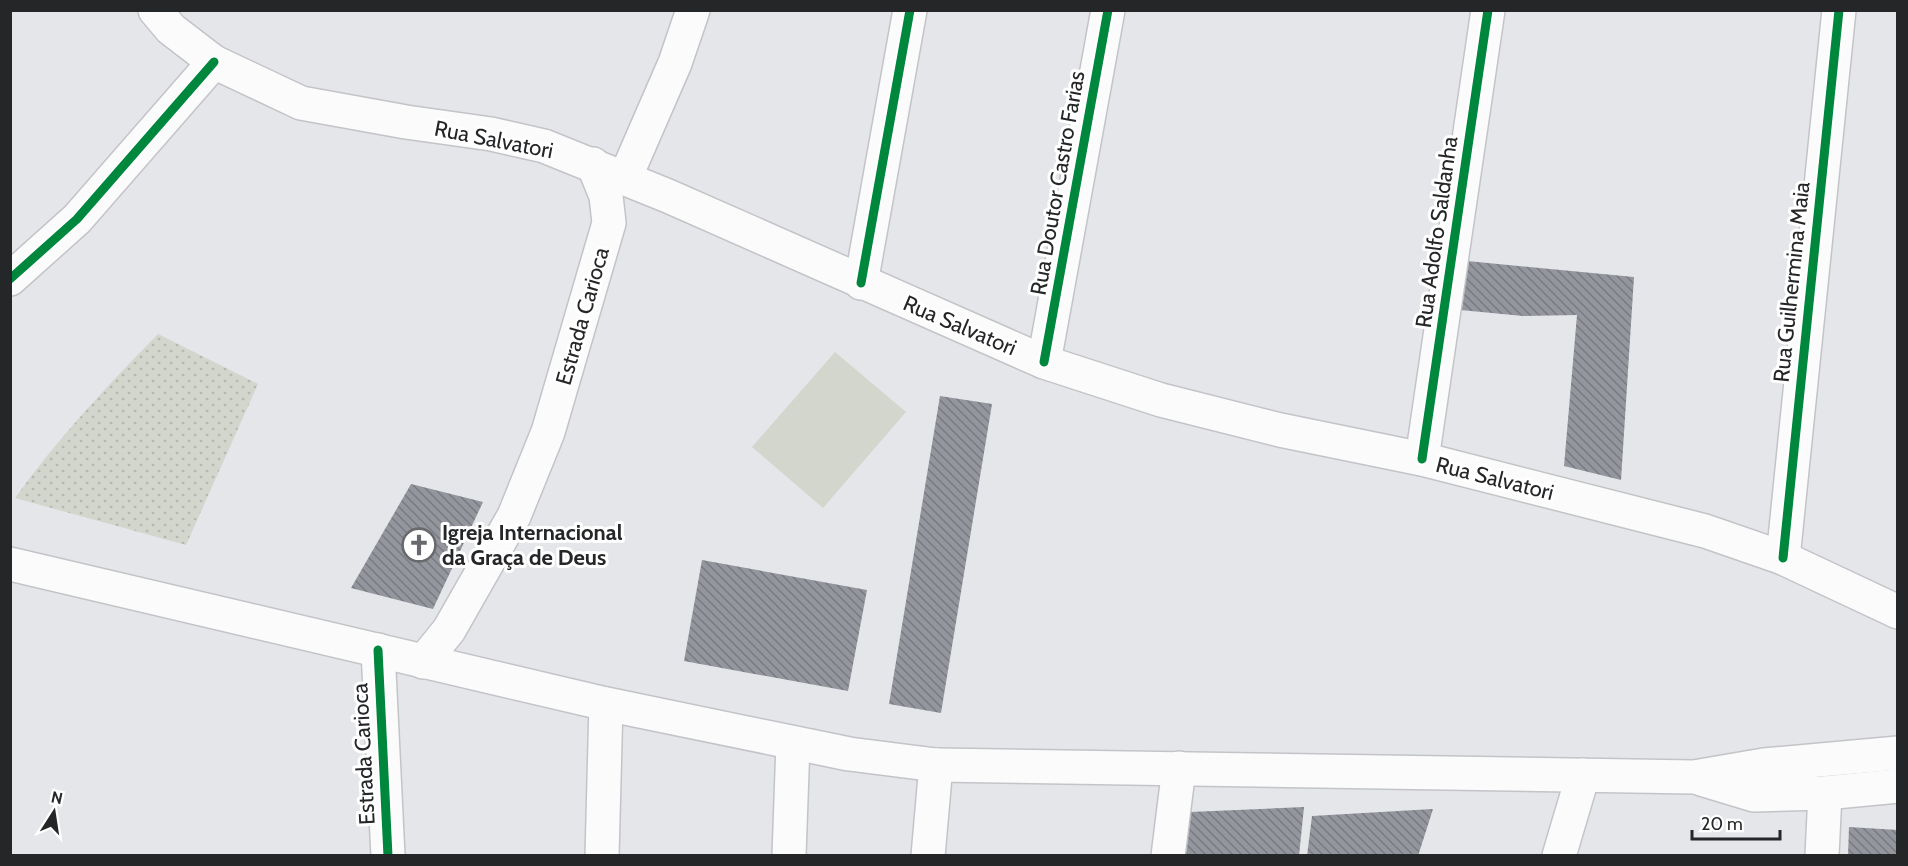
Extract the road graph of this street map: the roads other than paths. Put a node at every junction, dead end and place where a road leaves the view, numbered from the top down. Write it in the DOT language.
graph roads {
  1 [pos="155,10"];
  2 [pos="693,10"];
  3 [pos="910,10"];
  4 [pos="1108,10"];
  5 [pos="1488,10"];
  6 [pos="1839,10"];
  7 [pos="214,62"];
  8 [pos="593,164"];
  9 [pos="625,178"];
  10 [pos="668,196"];
  11 [pos="609,223"];
  12 [pos="10,279"];
  13 [pos="861,283"];
  14 [pos="1044,362"];
  15 [pos="1422,459"];
  16 [pos="1782,558"];
  17 [pos="10,564"];
  18 [pos="1898,612"];
  19 [pos="378,650"];
  20 [pos="423,662"];
  21 [pos="606,704"];
  22 [pos="793,743"];
  23 [pos="1898,753"];
  24 [pos="936,765"];
  25 [pos="1179,768"];
  26 [pos="1583,775"];
  27 [pos="1694,777"];
  28 [pos="1898,786"];
  29 [pos="1825,793"];
  30 [pos="388,855"];
  31 [pos="602,855"];
  32 [pos="789,855"];
  33 [pos="928,855"];
  34 [pos="1168,855"];
  35 [pos="1559,855"];
  36 [pos="1822,855"];
  1 -- 7 [label="main road, Rua Salvatori"];
  2 -- 9 [label="main road"];
  3 -- 13 [label="main road"];
  4 -- 14 [label="main road, Rua Doutor Castro Farias"];
  5 -- 15 [label="main road, Rua Adolfo Saldanha"];
  6 -- 16 [label="main road, Rua Guilhermina Maia"];
  7 -- 8 [label="main road, Rua Salvatori"];
  7 -- 12 [label="main road"];
  8 -- 9 [label="main road, Rua Salvatori"];
  8 -- 11 [label="main road, Estrada Carioca"];
  9 -- 10 [label="main road, Rua Salvatori"];
  10 -- 11 [label="main road, Estrada Carioca"];
  10 -- 13 [label="main road, Rua Salvatori"];
  11 -- 20 [label="main road, Estrada Carioca"];
  13 -- 14 [label="main road, Rua Salvatori"];
  14 -- 15 [label="main road, Rua Salvatori"];
  15 -- 16 [label="main road, Rua Salvatori"];
  16 -- 18 [label="main road, Rua Salvatori"];
  17 -- 19 [label="main road"];
  19 -- 20 [label="main road"];
  19 -- 30 [label="main road, Estrada Carioca"];
  20 -- 21 [label="main road"];
  21 -- 22 [label="main road"];
  21 -- 31 [label="main road"];
  22 -- 24 [label="main road"];
  22 -- 32 [label="main road"];
  23 -- 27 [label="main road"];
  24 -- 25 [label="main road"];
  24 -- 33 [label="main road"];
  25 -- 26 [label="main road"];
  25 -- 34 [label="main road"];
  26 -- 27 [label="main road"];
  26 -- 35 [label="main road"];
  27 -- 29 [label="main road"];
  28 -- 29 [label="main road"];
  29 -- 36 [label="main road"];
}
